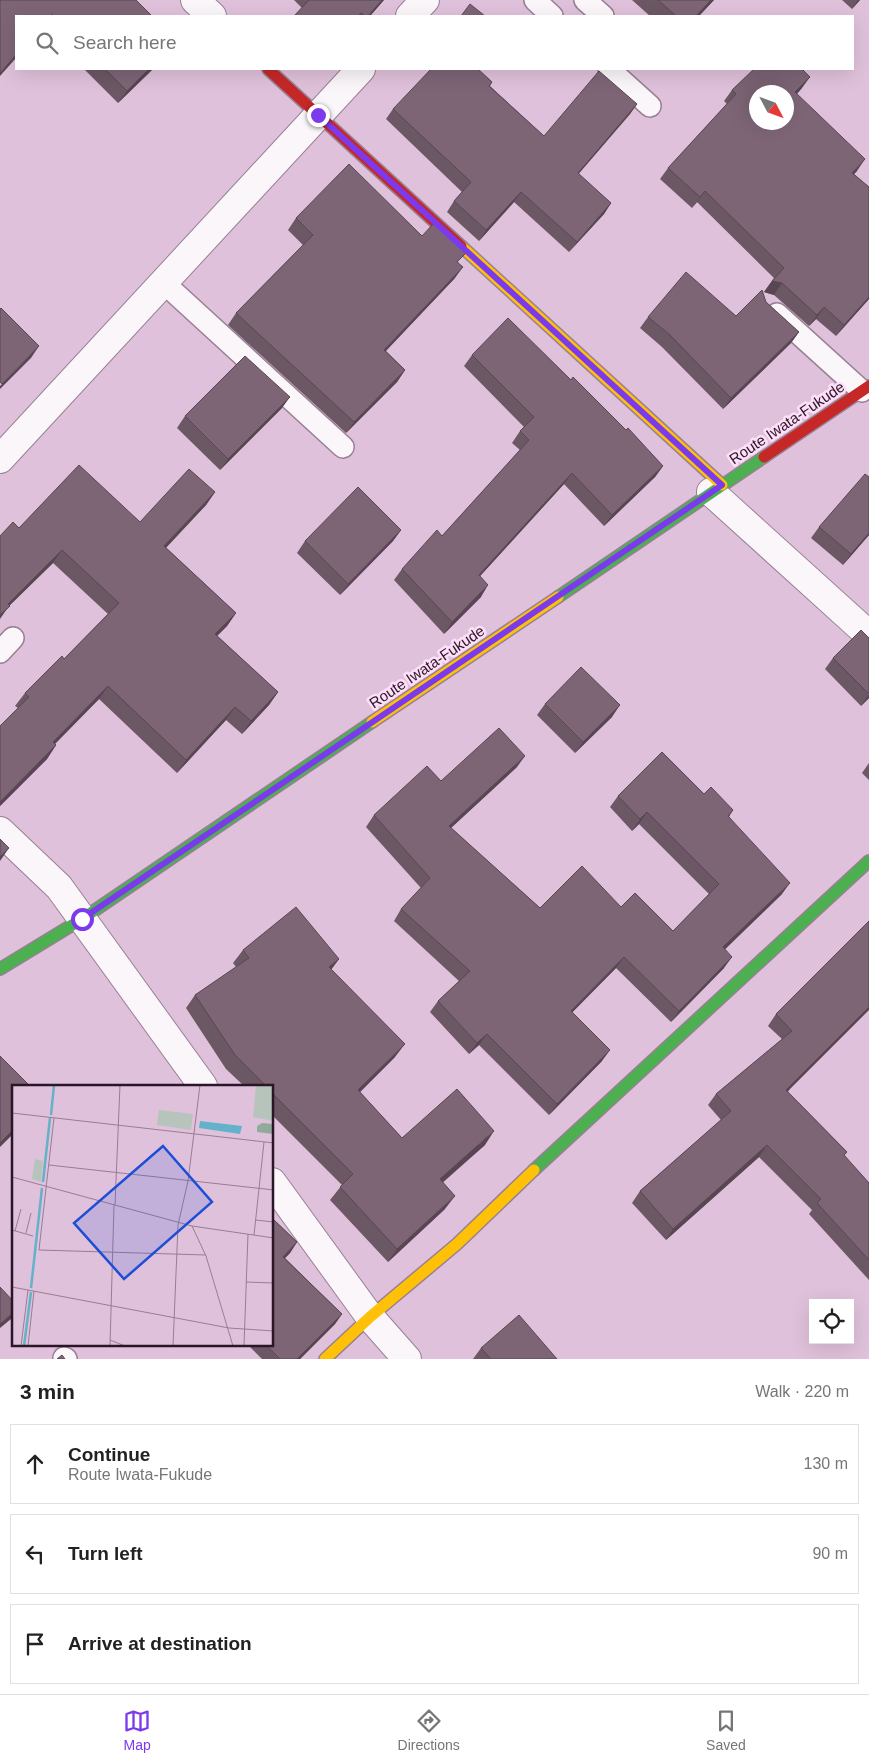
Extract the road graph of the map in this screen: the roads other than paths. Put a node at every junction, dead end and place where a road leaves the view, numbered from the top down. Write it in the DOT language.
graph roads {
  1 [pos="195,0"];
  2 [pos="425,0"];
  3 [pos="535,0"];
  4 [pos="585,0"];
  5 [pos="211,15"];
  6 [pos="411,15"];
  7 [pos="551,15"];
  8 [pos="602,15"];
  9 [pos="269,70"];
  10 [pos="360,70"];
  11 [pos="610,70"];
  12 [pos="650,106"];
  13 [pos="318,115"];
  14 [pos="164,283"];
  15 [pos="766,304"];
  16 [pos="866,388"];
  17 [pos="343,447"];
  18 [pos="0,459"];
  19 [pos="717,488"];
  20 [pos="869,635"];
  21 [pos="0,831"];
  22 [pos="869,861"];
  23 [pos="82,919"];
  24 [pos="0,970"];
  25 [pos="202,1085"];
  26 [pos="274,1185"];
  27 [pos="370,1317"];
  28 [pos="325,1359"];
  29 [pos="407,1359"];
  1 -- 5 [label="street"];
  2 -- 6 [label="street"];
  3 -- 7 [label="lane"];
  4 -- 8 [label="lane"];
  9 -- 13 [label="street"];
  10 -- 13 [label="street"];
  11 -- 12 [label="lane"];
  13 -- 14 [label="street"];
  13 -- 19 [label="street"];
  14 -- 17 [label="lane"];
  14 -- 18 [label="street"];
  15 -- 16 [label="lane"];
  16 -- 19 [label="street, Route Iwata-Fukude"];
  19 -- 20 [label="street"];
  19 -- 23 [label="street, Route Iwata-Fukude"];
  21 -- 23 [label="street"];
  22 -- 27 [label="street"];
  23 -- 24 [label="street, Route Iwata-Fukude"];
  23 -- 25 [label="street"];
  26 -- 27 [label="street"];
  27 -- 28 [label="street"];
  27 -- 29 [label="street"];
}
